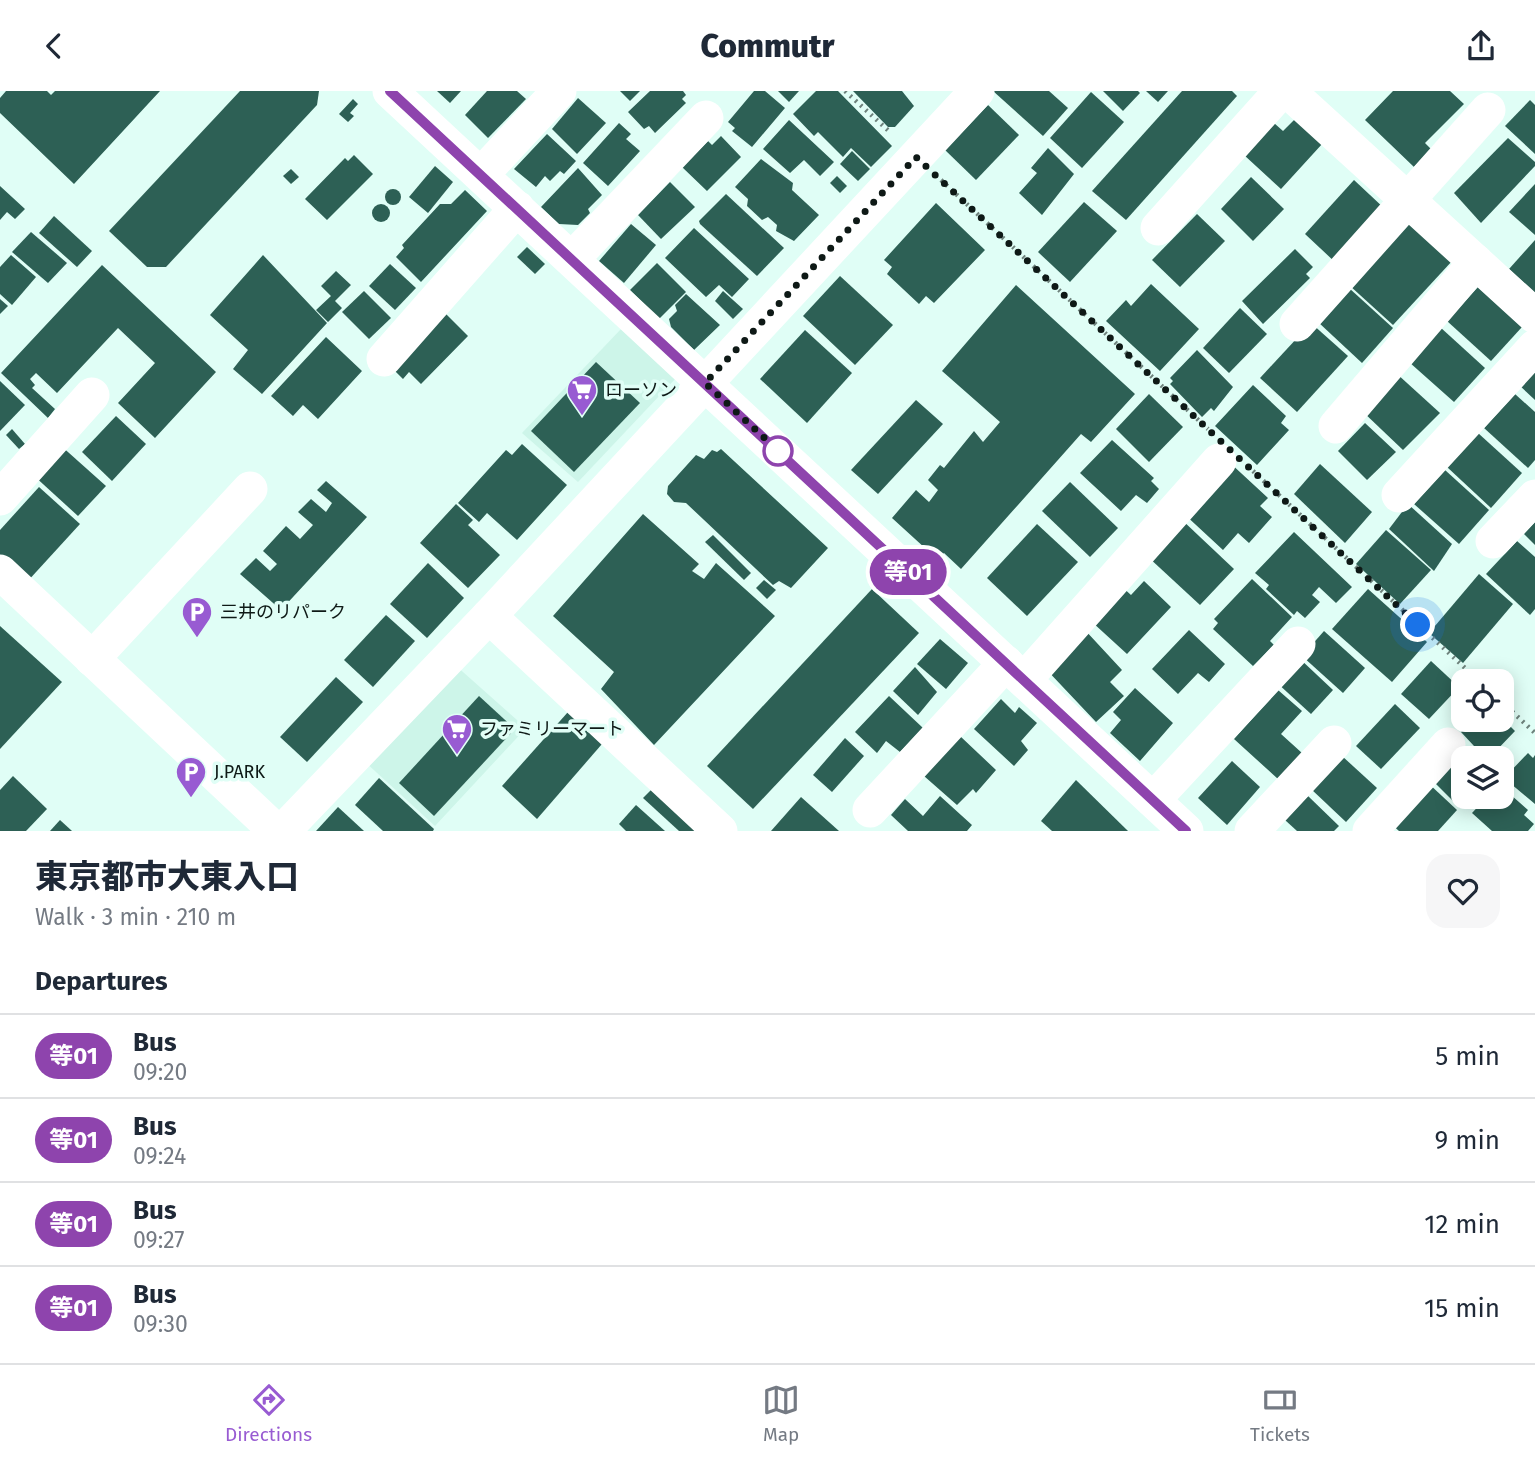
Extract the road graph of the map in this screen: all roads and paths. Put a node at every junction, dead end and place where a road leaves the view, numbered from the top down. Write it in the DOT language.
graph roads {
  1 [pos="390,91"];
  2 [pos="559,91"];
  3 [pos="845,91"];
  4 [pos="1281,91"];
  5 [pos="1288,91"];
  6 [pos="972,93"];
  7 [pos="1488,110"];
  8 [pos="706,117"];
  9 [pos="916,157"];
  10 [pos="481,175"];
  11 [pos="1406,199"];
  12 [pos="517,208"];
  13 [pos="1158,228"];
  14 [pos="572,259"];
  15 [pos="1476,262"];
  16 [pos="1535,316"];
  17 [pos="1297,324"];
  18 [pos="1535,347"];
  19 [pos="384,359"];
  20 [pos="705,383"];
  21 [pos="92,395"];
  22 [pos="1336,426"];
  23 [pos="1225,452"];
  24 [pos="250,489"];
  25 [pos="1399,495"];
  26 [pos="1535,497"];
  27 [pos="0,498"];
  28 [pos="1493,541"];
  29 [pos="0,572"];
  30 [pos="489,616"];
  31 [pos="1298,644"];
  32 [pos="92,659"];
  33 [pos="1466,669"];
  34 [pos="1015,671"];
  35 [pos="1514,713"];
  36 [pos="1535,733"];
  37 [pos="1334,743"];
  38 [pos="1448,745"];
  39 [pos="1153,800"];
  40 [pos="870,810"];
  41 [pos="276,831"];
  42 [pos="283,831"];
  43 [pos="720,831"];
  44 [pos="1186,831"];
  45 [pos="1252,831"];
  46 [pos="1370,831"];
  1 -- 10 [label="street"];
  2 -- 10 [label="street"];
  3 -- 9 [label="path"];
  4 -- 13 [label="street"];
  5 -- 11 [label="street"];
  6 -- 9 [label="street"];
  7 -- 11 [label="street"];
  8 -- 14 [label="street"];
  9 -- 20 [label="street"];
  9 -- 23 [label="path"];
  10 -- 12 [label="street"];
  11 -- 15 [label="street"];
  11 -- 17 [label="street"];
  12 -- 14 [label="street"];
  12 -- 19 [label="street"];
  14 -- 20 [label="street"];
  15 -- 16 [label="street"];
  15 -- 22 [label="street"];
  18 -- 25 [label="street"];
  20 -- 30 [label="street"];
  20 -- 34 [label="street"];
  21 -- 27 [label="street"];
  23 -- 33 [label="path"];
  23 -- 34 [label="street"];
  24 -- 32 [label="street"];
  26 -- 28 [label="street"];
  29 -- 32 [label="street"];
  30 -- 42 [label="street"];
  30 -- 43 [label="street"];
  31 -- 39 [label="street"];
  32 -- 41 [label="street"];
  34 -- 39 [label="street"];
  34 -- 40 [label="street"];
  35 -- 36 [label="path"];
  37 -- 45 [label="street"];
  38 -- 46 [label="street"];
  39 -- 44 [label="street"];
}
